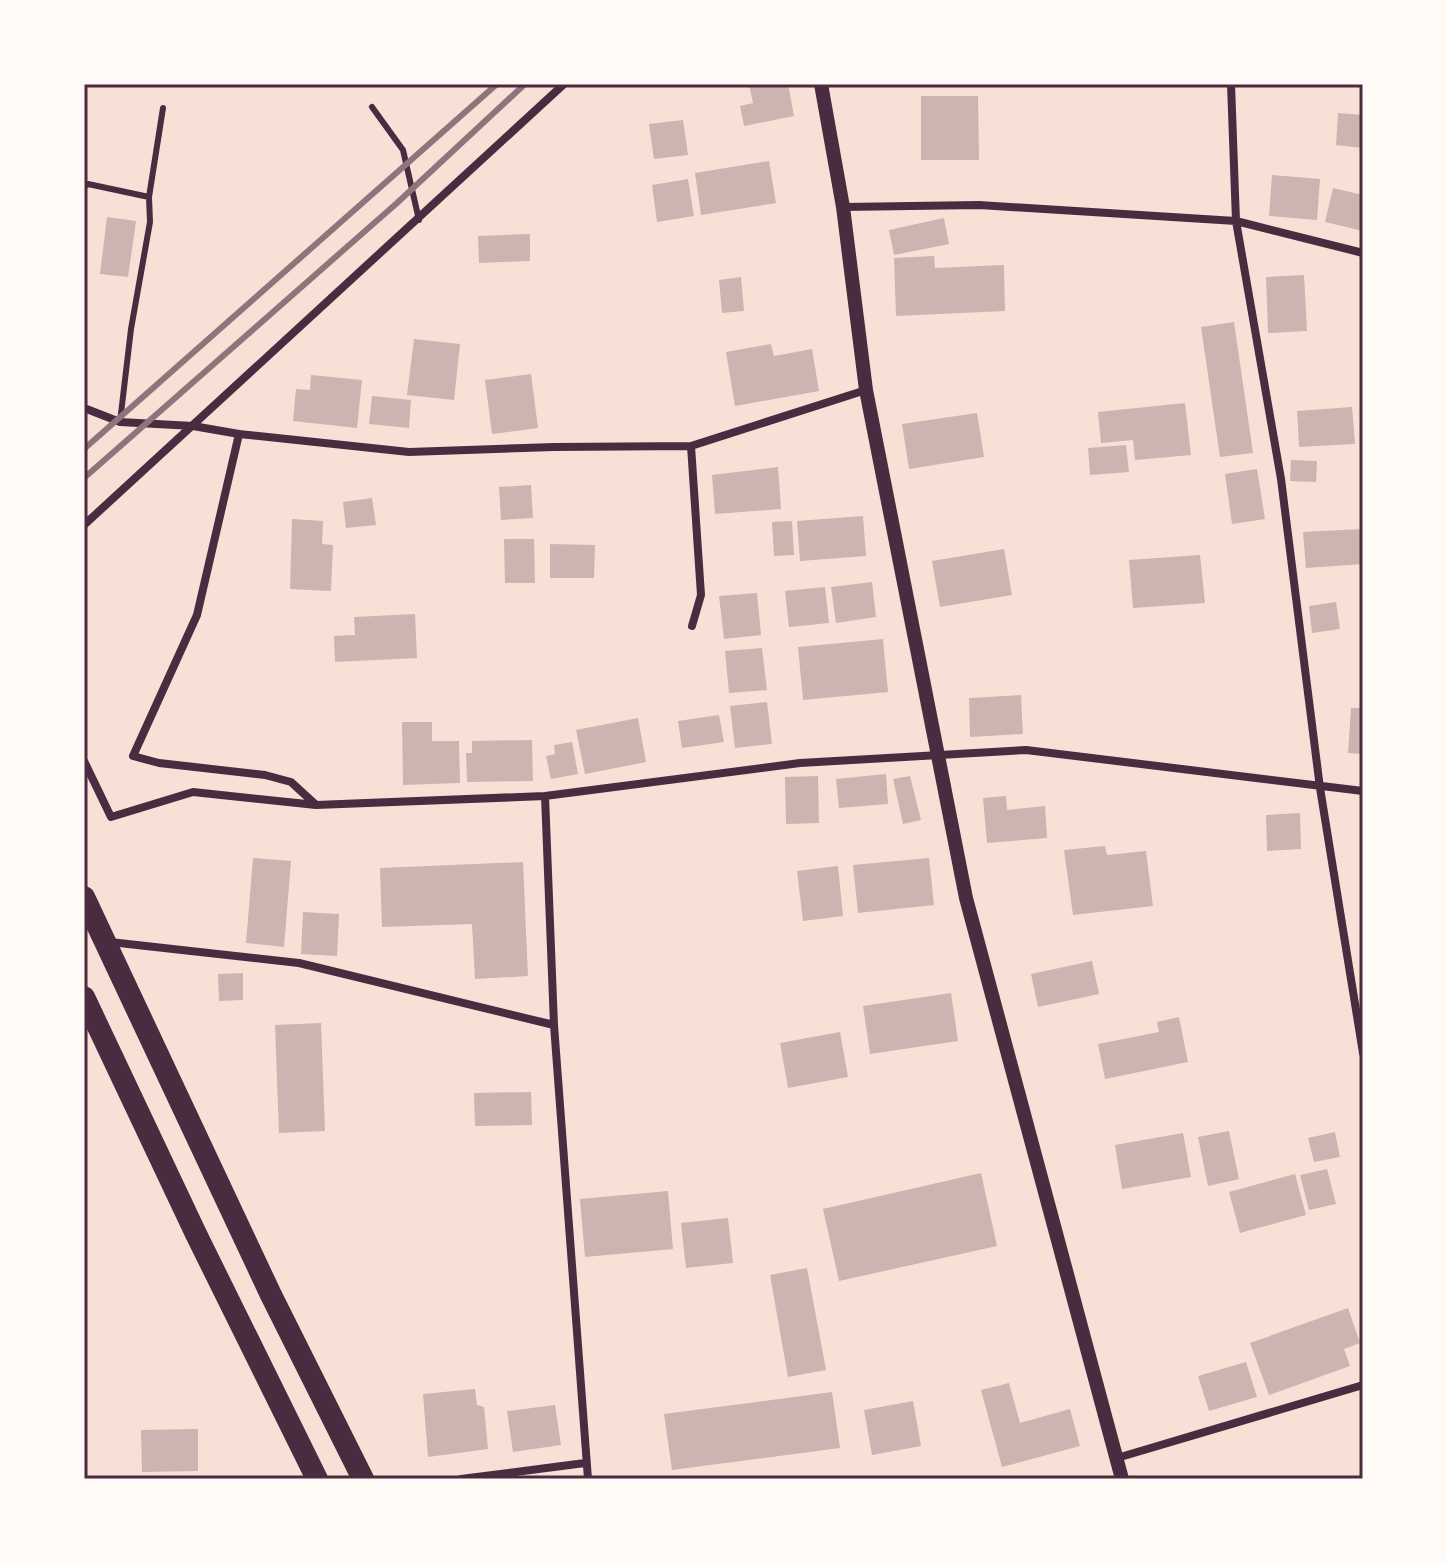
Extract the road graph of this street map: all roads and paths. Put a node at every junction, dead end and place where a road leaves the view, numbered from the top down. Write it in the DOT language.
graph roads {
  1 [pos="564,84"];
  2 [pos="821,84"];
  3 [pos="1231,84"];
  4 [pos="372,107"];
  5 [pos="163,108"];
  6 [pos="84,187"];
  7 [pos="149,197"];
  8 [pos="843,207"];
  9 [pos="419,220"];
  10 [pos="1236,221"];
  11 [pos="1363,253"];
  12 [pos="866,390"];
  13 [pos="84,408"];
  14 [pos="120,422"];
  15 [pos="193,426"];
  16 [pos="239,434"];
  17 [pos="691,446"];
  18 [pos="84,525"];
  19 [pos="692,626"];
  20 [pos="938,753"];
  21 [pos="84,761"];
  22 [pos="1320,788"];
  23 [pos="1363,791"];
  24 [pos="545,796"];
  25 [pos="316,805"];
  26 [pos="84,897"];
  27 [pos="105,941"];
  28 [pos="85,1002"];
  29 [pos="554,1025"];
  30 [pos="1363,1053"];
  31 [pos="1363,1385"];
  32 [pos="1117,1458"];
  33 [pos="585,1463"];
  34 [pos="317,1479"];
  35 [pos="363,1479"];
  36 [pos="461,1479"];
  37 [pos="588,1479"];
  38 [pos="1122,1479"];
  1 -- 9 [label="street"];
  2 -- 8 [label="street"];
  3 -- 10 [label="street"];
  4 -- 9 [label="lane"];
  5 -- 7 [label="lane"];
  6 -- 7 [label="lane"];
  7 -- 14 [label="lane"];
  8 -- 10 [label="street"];
  8 -- 12 [label="street"];
  9 -- 15 [label="street"];
  10 -- 11 [label="street"];
  10 -- 22 [label="street"];
  12 -- 17 [label="street"];
  12 -- 20 [label="street"];
  13 -- 14 [label="street"];
  14 -- 15 [label="street"];
  15 -- 16 [label="street"];
  15 -- 18 [label="street"];
  16 -- 17 [label="street"];
  16 -- 25 [label="street"];
  17 -- 19 [label="street"];
  20 -- 22 [label="street"];
  20 -- 24 [label="street"];
  20 -- 32 [label="street"];
  21 -- 25 [label="street"];
  22 -- 23 [label="street"];
  22 -- 30 [label="street"];
  24 -- 25 [label="street"];
  24 -- 29 [label="street"];
  26 -- 27 [label="highway"];
  27 -- 29 [label="street"];
  27 -- 35 [label="highway"];
  28 -- 34 [label="highway"];
  29 -- 33 [label="street"];
  31 -- 32 [label="street"];
  32 -- 38 [label="street"];
  33 -- 36 [label="street"];
  33 -- 37 [label="street"];
}
